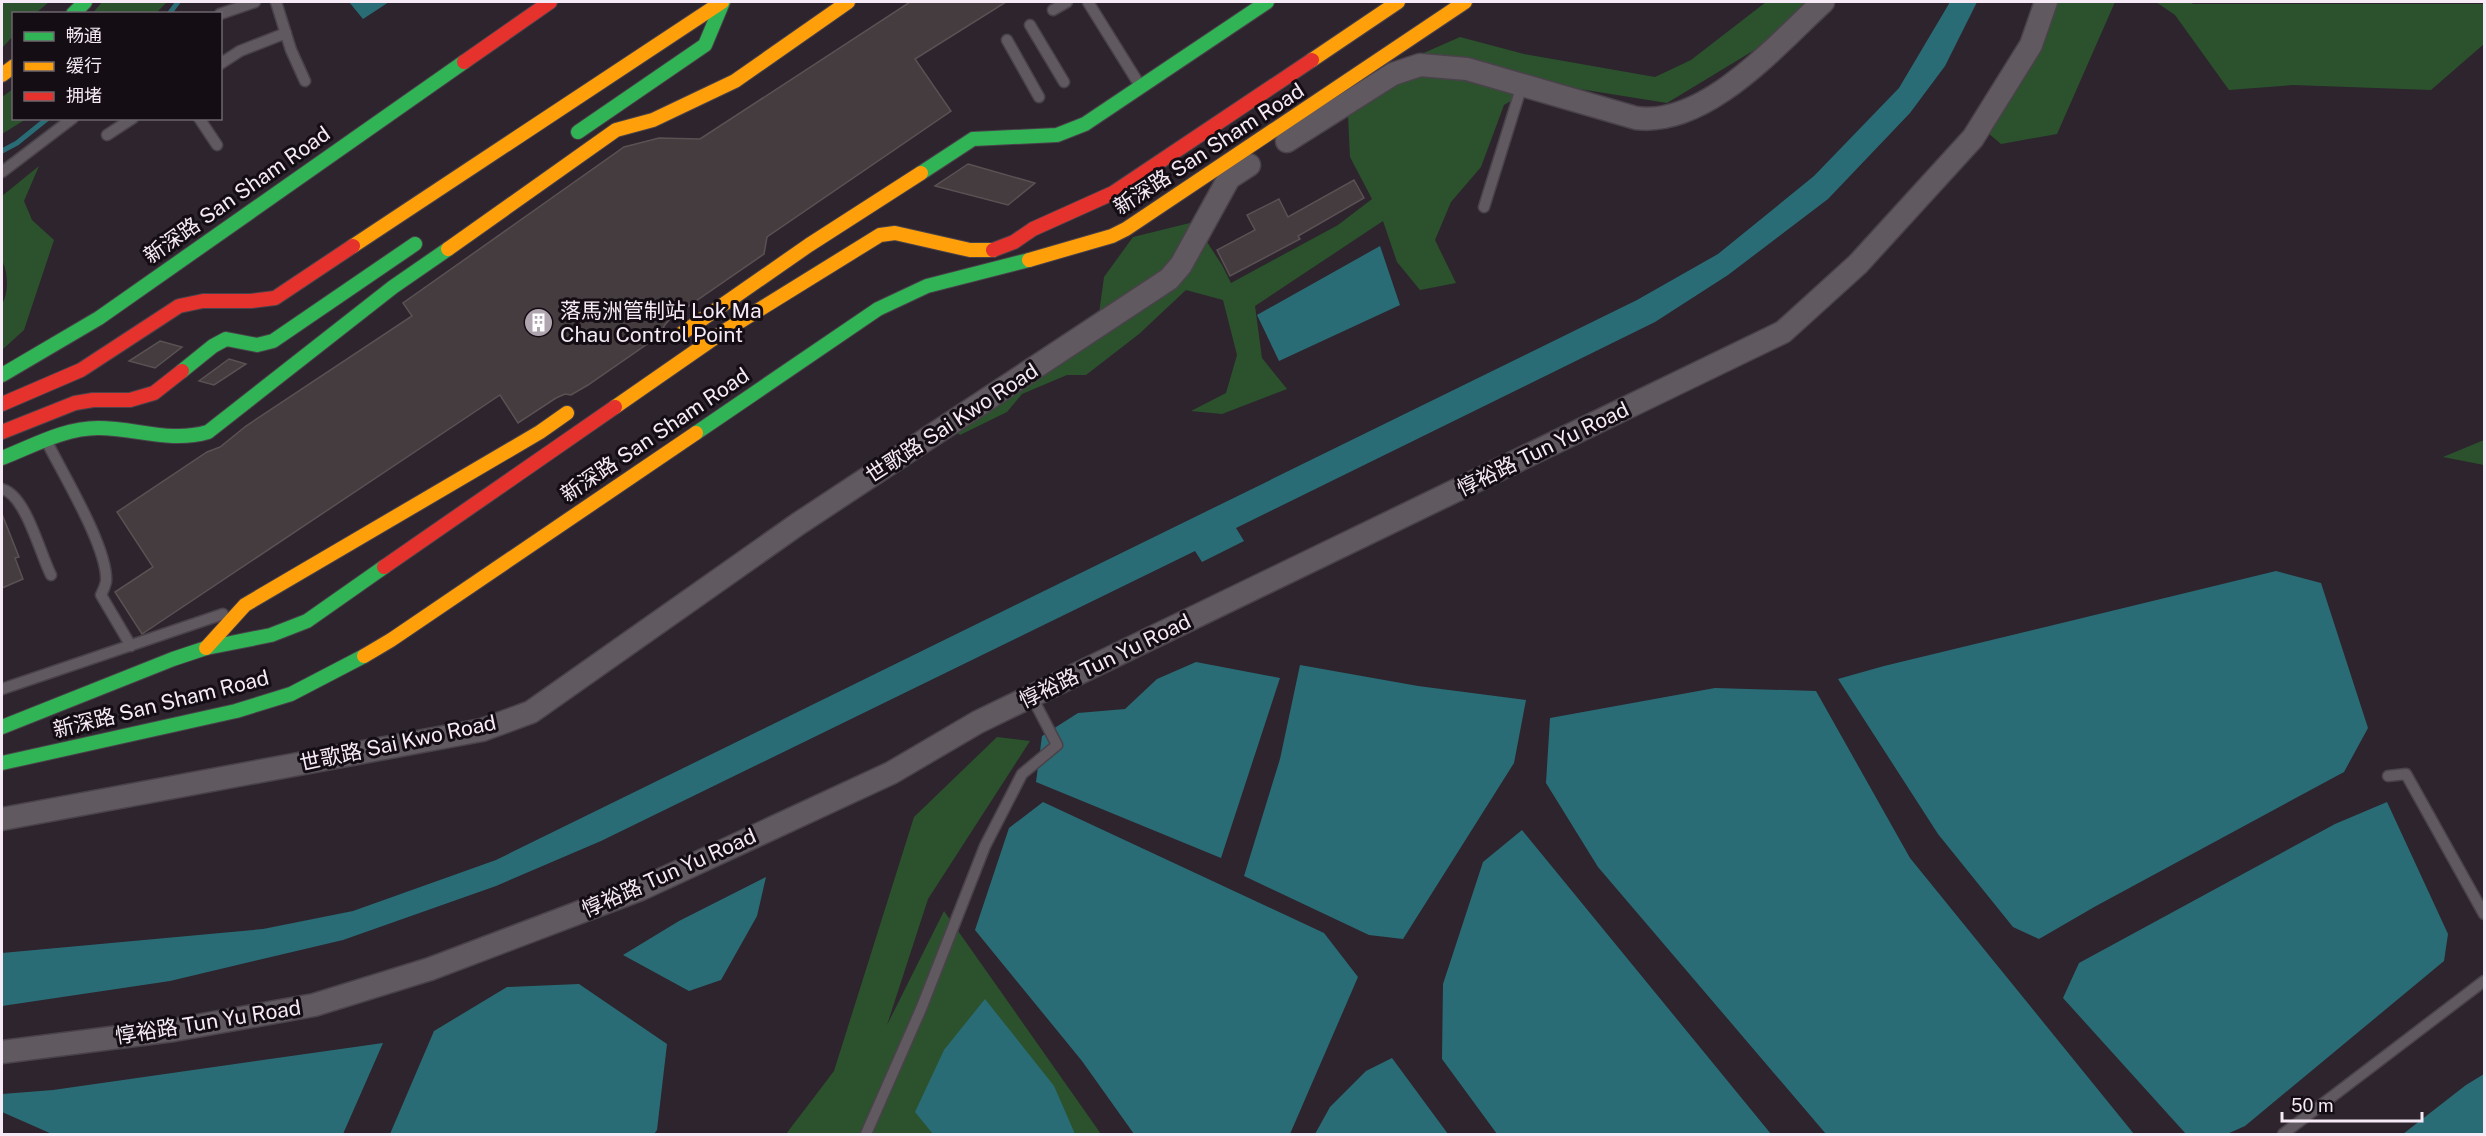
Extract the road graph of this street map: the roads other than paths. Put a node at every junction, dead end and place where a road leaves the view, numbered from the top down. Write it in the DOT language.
graph roads {
  1 [pos="255,2"];
  2 [pos="276,2"];
  3 [pos="550,2"];
  4 [pos="722,2"];
  5 [pos="848,2"];
  6 [pos="1067,2"];
  7 [pos="1088,2"];
  8 [pos="1267,2"];
  9 [pos="1398,2"];
  10 [pos="1465,2"];
  11 [pos="1823,2"];
  12 [pos="2046,2"];
  13 [pos="1053,10"];
  14 [pos="222,13"];
  15 [pos="1030,25"];
  16 [pos="286,33"];
  17 [pos="1007,40"];
  18 [pos="222,63"];
  19 [pos="305,81"];
  20 [pos="1064,82"];
  21 [pos="1522,85"];
  22 [pos="1141,87"];
  23 [pos="1039,97"];
  24 [pos="70,120"];
  25 [pos="130,120"];
  26 [pos="200,120"];
  27 [pos="107,135"];
  28 [pos="568,139"];
  29 [pos="217,145"];
  30 [pos="2,171"];
  31 [pos="1484,207"];
  32 [pos="430,233"];
  33 [pos="665,345"];
  34 [pos="2,376"];
  35 [pos="2,404"];
  36 [pos="579,405"];
  37 [pos="2,432"];
  38 [pos="47,441"];
  39 [pos="2,458"];
  40 [pos="2,489"];
  41 [pos="51,575"];
  42 [pos="246,605"];
  43 [pos="131,646"];
  44 [pos="206,648"];
  45 [pos="2,688"];
  46 [pos="1032,697"];
  47 [pos="2,727"];
  48 [pos="2,763"];
  49 [pos="2388,776"];
  50 [pos="2,819"];
  51 [pos="2484,914"];
  52 [pos="2484,981"];
  53 [pos="2,1052"];
  54 [pos="866,1134"];
  55 [pos="2283,1134"];
  1 -- 14 [label="lane"];
  2 -- 16 [label="lane"];
  3 -- 34 [label="main road, 新深路 San Sham Road"];
  4 -- 28 [label="main road"];
  4 -- 35 [label="main road"];
  5 -- 38 [label="main road"];
  6 -- 13 [label="lane"];
  7 -- 22 [label="lane"];
  8 -- 22 [label="main road"];
  9 -- 44 [label="main road, 新深路 San Sham Road"];
  10 -- 48 [label="main road, 新深路 San Sham Road"];
  11 -- 21 [label="street, 世歌路 Sai Kwo Road"];
  12 -- 46 [label="street, 惇裕路 Tun Yu Road"];
  15 -- 20 [label="lane"];
  16 -- 18 [label="lane"];
  16 -- 19 [label="lane"];
  17 -- 23 [label="lane"];
  21 -- 31 [label="lane"];
  21 -- 50 [label="street, 世歌路 Sai Kwo Road"];
  22 -- 33 [label="main road"];
  24 -- 30 [label="lane"];
  25 -- 27 [label="lane"];
  26 -- 29 [label="lane"];
  32 -- 37 [label="main road"];
  36 -- 42 [label="main road, 新深路 San Sham Road"];
  38 -- 39 [label="main road"];
  38 -- 43 [label="lane"];
  40 -- 41 [label="lane"];
  42 -- 43 [label="lane"];
  42 -- 44 [label="main road, 新深路 San Sham Road"];
  43 -- 45 [label="lane"];
  44 -- 47 [label="main road, 新深路 San Sham Road"];
  46 -- 53 [label="street, 惇裕路 Tun Yu Road"];
  46 -- 54 [label="lane"];
  49 -- 51 [label="lane"];
  52 -- 55 [label="lane"];
}
